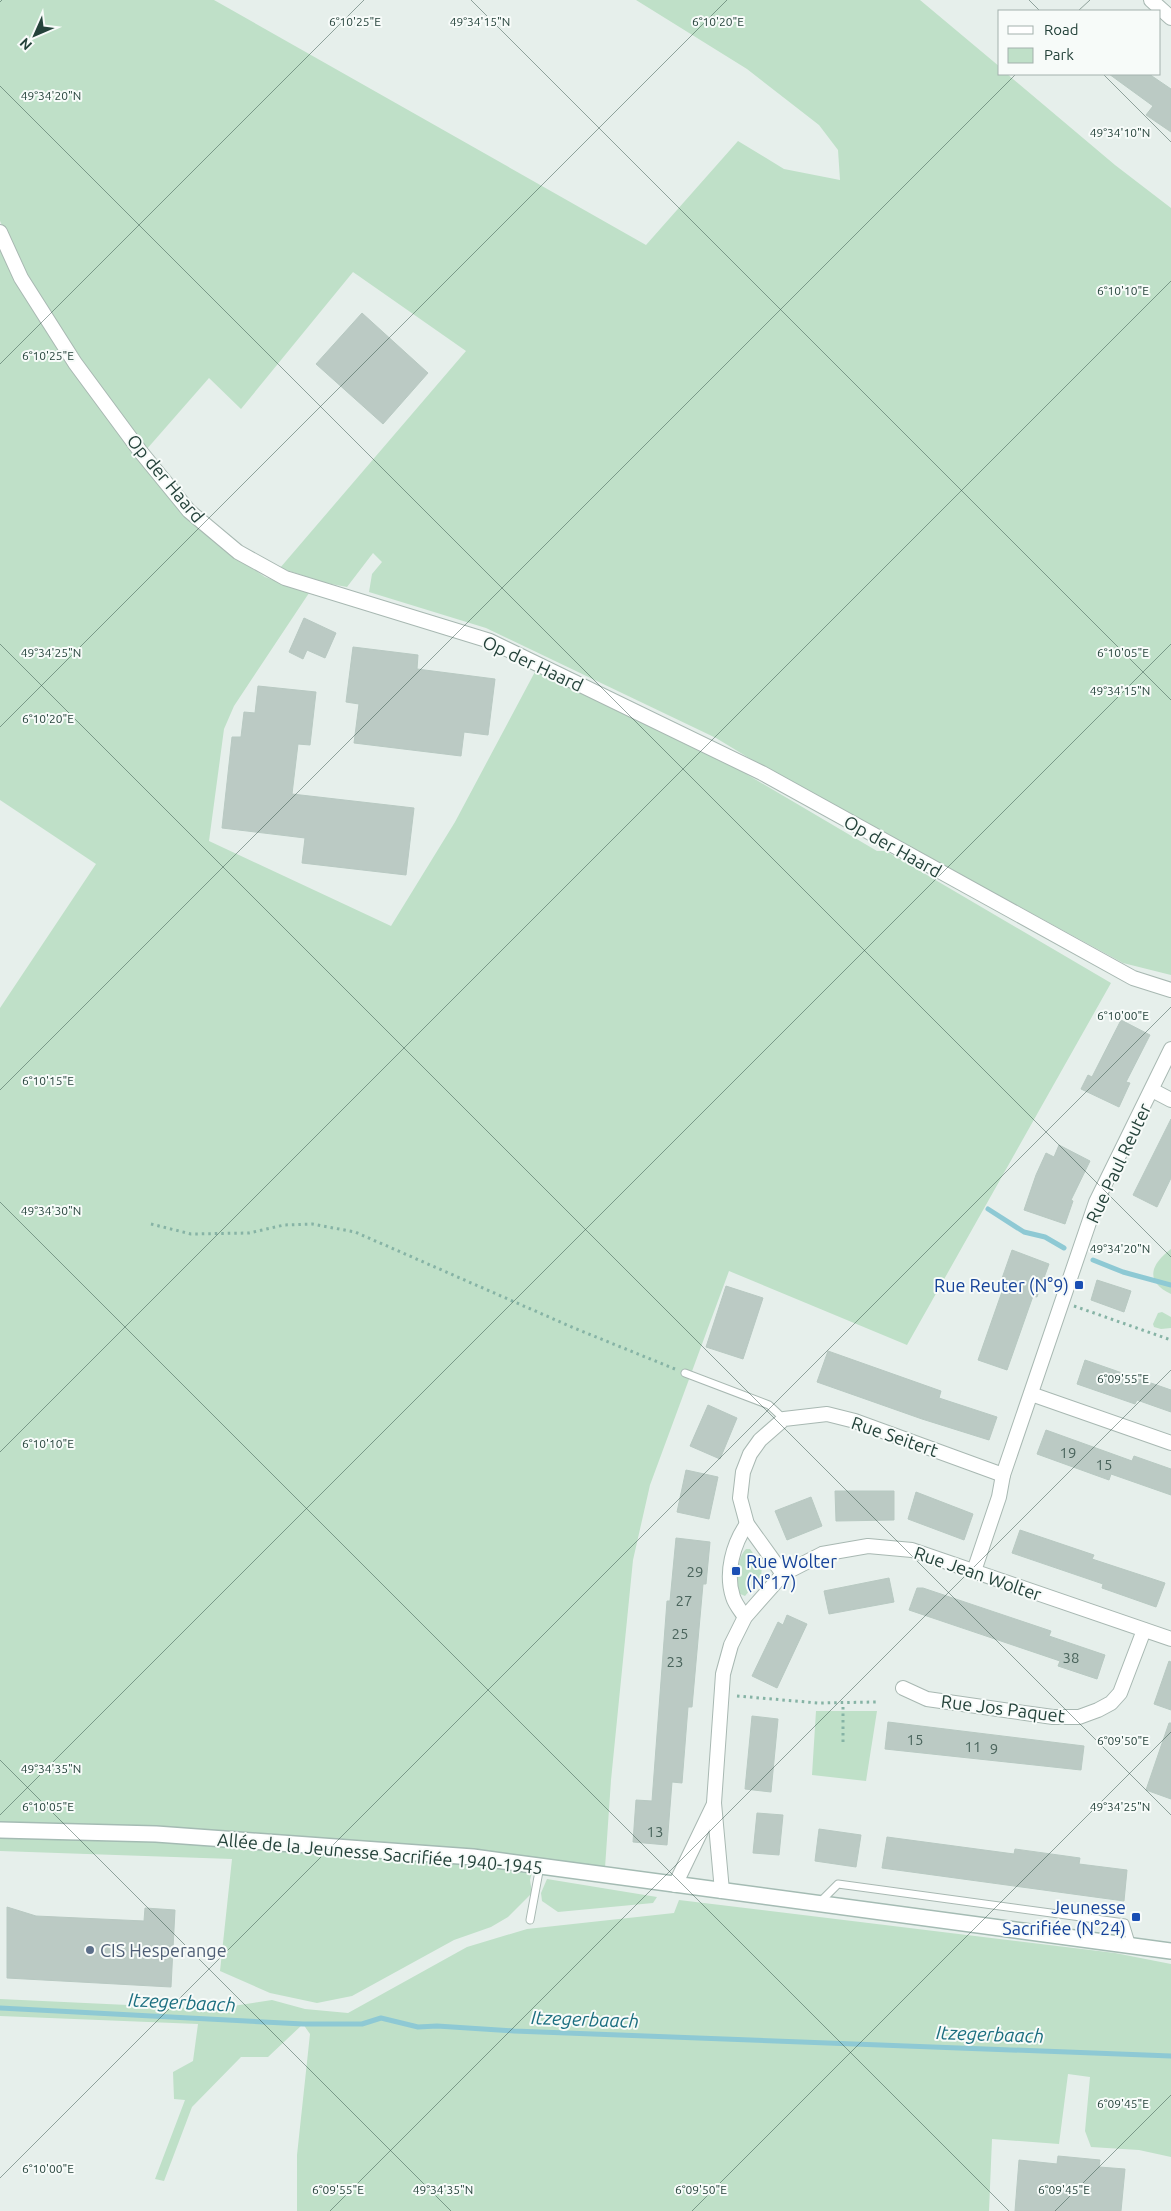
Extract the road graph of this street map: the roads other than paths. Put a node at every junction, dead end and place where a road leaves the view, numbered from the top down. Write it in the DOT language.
graph roads {
  1 [pos="1152,0"];
  2 [pos="1171,18"];
  3 [pos="0,232"];
  4 [pos="1171,990"];
  5 [pos="1171,1049"];
  6 [pos="1152,1090"];
  7 [pos="1171,1100"];
  8 [pos="685,1373"];
  9 [pos="1031,1394"];
  10 [pos="784,1419"];
  11 [pos="1171,1443"];
  12 [pos="1003,1474"];
  13 [pos="747,1524"];
  14 [pos="974,1570"];
  15 [pos="782,1574"];
  16 [pos="745,1617"];
  17 [pos="1144,1630"];
  18 [pos="1171,1639"];
  19 [pos="903,1688"];
  20 [pos="714,1803"];
  21 [pos="0,1830"];
  22 [pos="540,1866"];
  23 [pos="675,1885"];
  24 [pos="722,1891"];
  25 [pos="818,1904"];
  26 [pos="530,1920"];
  27 [pos="1132,1946"];
  28 [pos="1171,1951"];
  1 -- 2 [label="street"];
  3 -- 4 [label="street, Op der Haard"];
  5 -- 6 [label="street, Rue Paul Reuter"];
  6 -- 7 [label="street"];
  6 -- 9 [label="street, Rue Paul Reuter"];
  8 -- 10 [label="lane"];
  9 -- 11 [label="street"];
  9 -- 12 [label="street, Rue Paul Reuter"];
  10 -- 12 [label="street, Rue Seitert"];
  10 -- 13 [label="street"];
  12 -- 14 [label="street, Rue Paul Reuter"];
  13 -- 15 [label="street"];
  13 -- 16 [label="street"];
  14 -- 15 [label="street, Rue Jean Wolter"];
  14 -- 17 [label="street, Rue Jean Wolter"];
  15 -- 16 [label="street, Rue Jean Wolter"];
  16 -- 20 [label="street, Rue Jean Wolter"];
  17 -- 18 [label="street, Rue Jean Wolter"];
  17 -- 19 [label="street, Rue Jos Paquet"];
  20 -- 23 [label="street, Rue Jean Wolter"];
  20 -- 24 [label="street, Rue Jean Wolter"];
  21 -- 22 [label="main road, Allée de la Jeunesse Sacrifiée 1940-1945"];
  22 -- 23 [label="main road, Allée de la Jeunesse Sacrifiée 1940-1945"];
  22 -- 26 [label="lane"];
  23 -- 24 [label="main road, Allée de la Jeunesse Sacrifiée 1940-1945"];
  24 -- 25 [label="main road, Allée de la Jeunesse Sacrifiée 1940-1945"];
  25 -- 27 [label="main road, Allée de la Jeunesse Sacrifiée 1940-1945"];
  25 -- 27 [label="lane"];
  27 -- 28 [label="main road, Allée de la Jeunesse Sacrifiée 1940-1945"];
}
